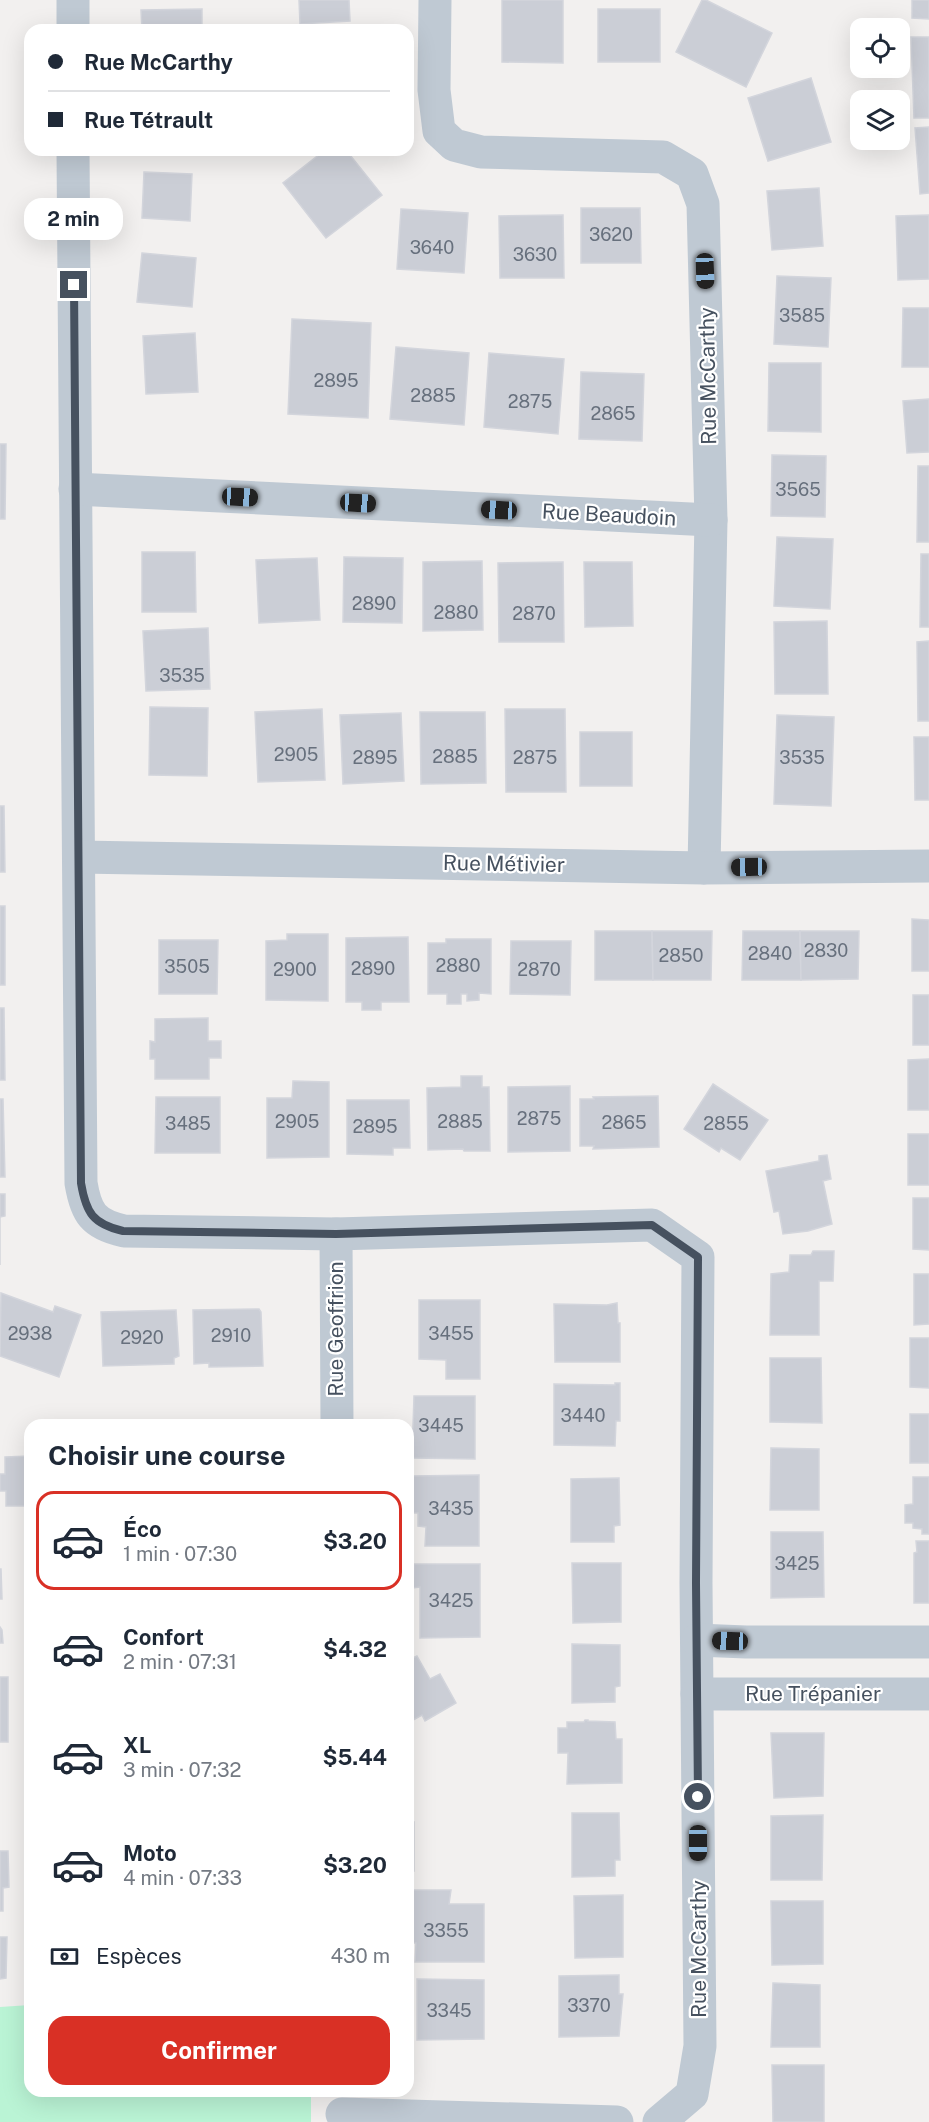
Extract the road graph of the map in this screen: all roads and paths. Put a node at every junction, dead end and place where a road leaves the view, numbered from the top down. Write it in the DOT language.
graph roads {
  1 [pos="73,0"];
  2 [pos="435,0"];
  3 [pos="73,24"];
  4 [pos="74,156"];
  5 [pos="75,489"];
  6 [pos="711,520"];
  7 [pos="79,857"];
  8 [pos="929,866"];
  9 [pos="704,868"];
  10 [pos="336,1234"];
  11 [pos="337,1419"];
  12 [pos="698,1640"];
  13 [pos="929,1642"];
  14 [pos="697,1694"];
  15 [pos="929,1694"];
  16 [pos="341,2109"];
  17 [pos="618,2122"];
  18 [pos="659,2122"];
  1 -- 3 [label="street"];
  2 -- 6 [label="street, Rue McCarthy"];
  4 -- 5 [label="street"];
  5 -- 6 [label="street, Rue Beaudoin"];
  5 -- 7 [label="street"];
  6 -- 9 [label="street, Rue McCarthy"];
  7 -- 9 [label="street, Rue Métivier"];
  7 -- 10 [label="street"];
  8 -- 9 [label="street, Rue Métivier"];
  10 -- 11 [label="street, Rue Geoffrion"];
  10 -- 12 [label="street, Rue McCarthy"];
  12 -- 13 [label="street"];
  12 -- 14 [label="street, Rue McCarthy"];
  14 -- 15 [label="street, Rue Trépanier"];
  14 -- 18 [label="street, Rue McCarthy"];
  16 -- 17 [label="street"];
}
